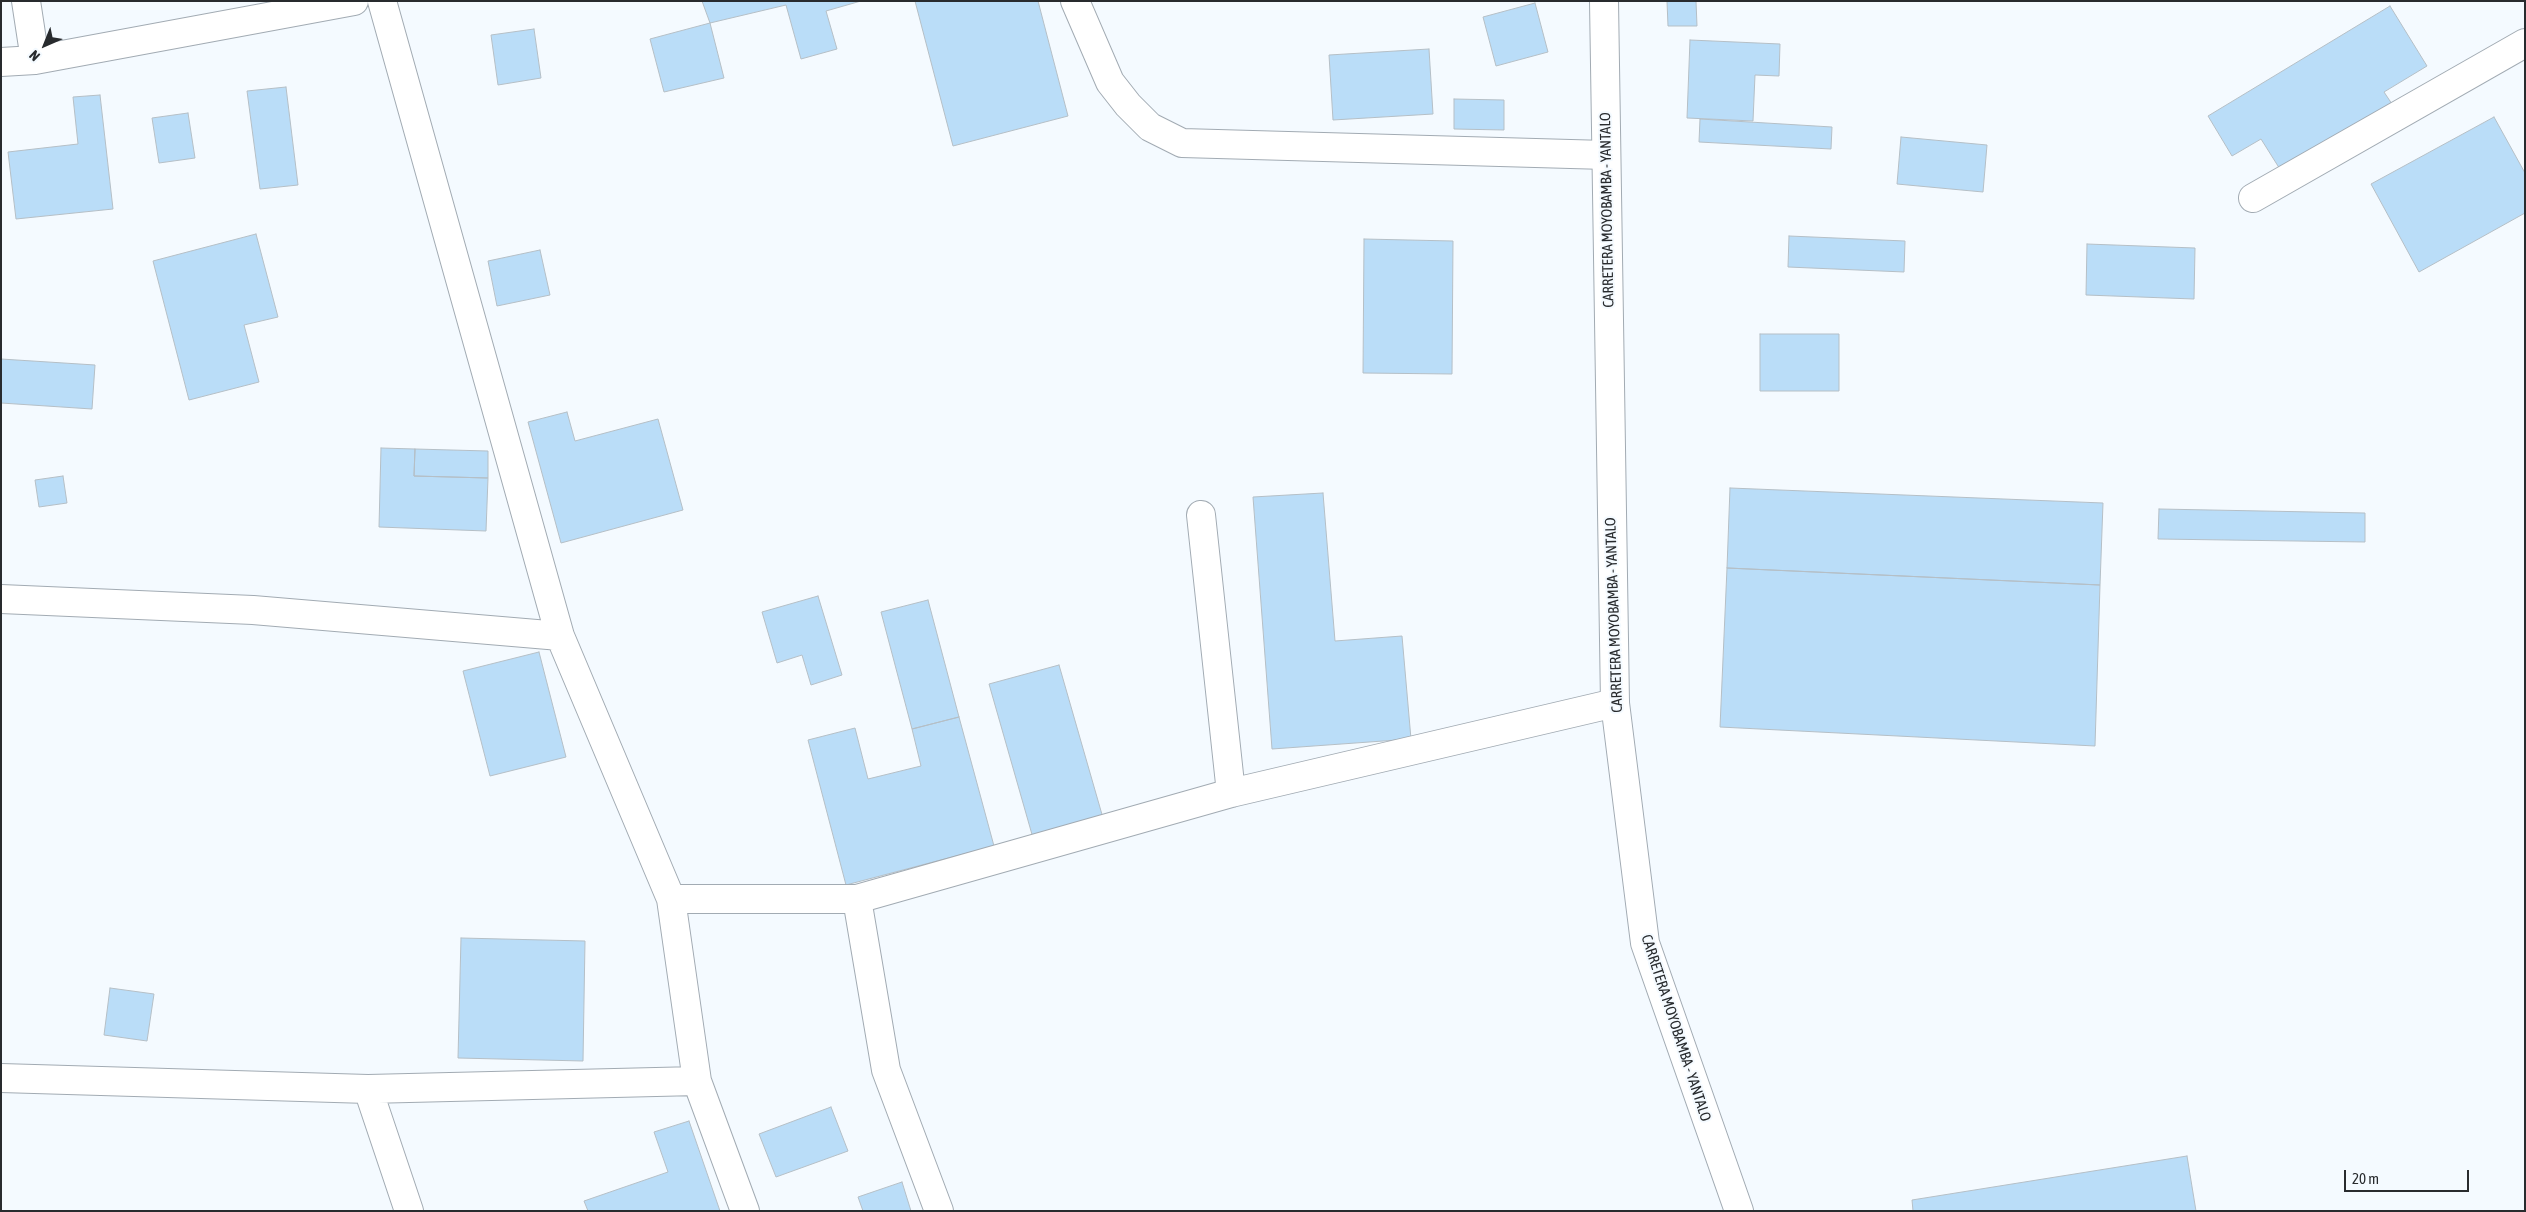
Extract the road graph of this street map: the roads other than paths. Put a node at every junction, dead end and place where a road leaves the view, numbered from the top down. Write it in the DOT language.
graph roads {
  1 [pos="26,1"];
  2 [pos="354,1"];
  3 [pos="382,1"];
  4 [pos="1075,1"];
  5 [pos="1604,1"];
  6 [pos="2525,43"];
  7 [pos="36,60"];
  8 [pos="1,62"];
  9 [pos="1606,155"];
  10 [pos="2253,198"];
  11 [pos="1201,515"];
  12 [pos="1,599"];
  13 [pos="560,636"];
  14 [pos="1615,703"];
  15 [pos="1231,793"];
  16 [pos="671,899"];
  17 [pos="857,899"];
  18 [pos="1,1078"];
  19 [pos="697,1081"];
  20 [pos="368,1089"];
  21 [pos="410,1211"];
  22 [pos="745,1211"];
  23 [pos="939,1211"];
  24 [pos="1739,1211"];
  1 -- 7 [label="street"];
  2 -- 7 [label="street"];
  3 -- 13 [label="street"];
  4 -- 9 [label="street"];
  5 -- 9 [label="street, CARRETERA MOYOBAMBA - YANTALO"];
  6 -- 10 [label="street"];
  7 -- 8 [label="street"];
  9 -- 14 [label="street, CARRETERA MOYOBAMBA - YANTALO"];
  11 -- 15 [label="street"];
  12 -- 13 [label="street"];
  13 -- 16 [label="street"];
  14 -- 15 [label="street"];
  14 -- 24 [label="street, CARRETERA MOYOBAMBA - YANTALO"];
  15 -- 17 [label="street"];
  16 -- 17 [label="street"];
  16 -- 19 [label="street"];
  17 -- 23 [label="street"];
  18 -- 20 [label="street"];
  19 -- 20 [label="street"];
  19 -- 22 [label="street"];
  20 -- 21 [label="street"];
}
